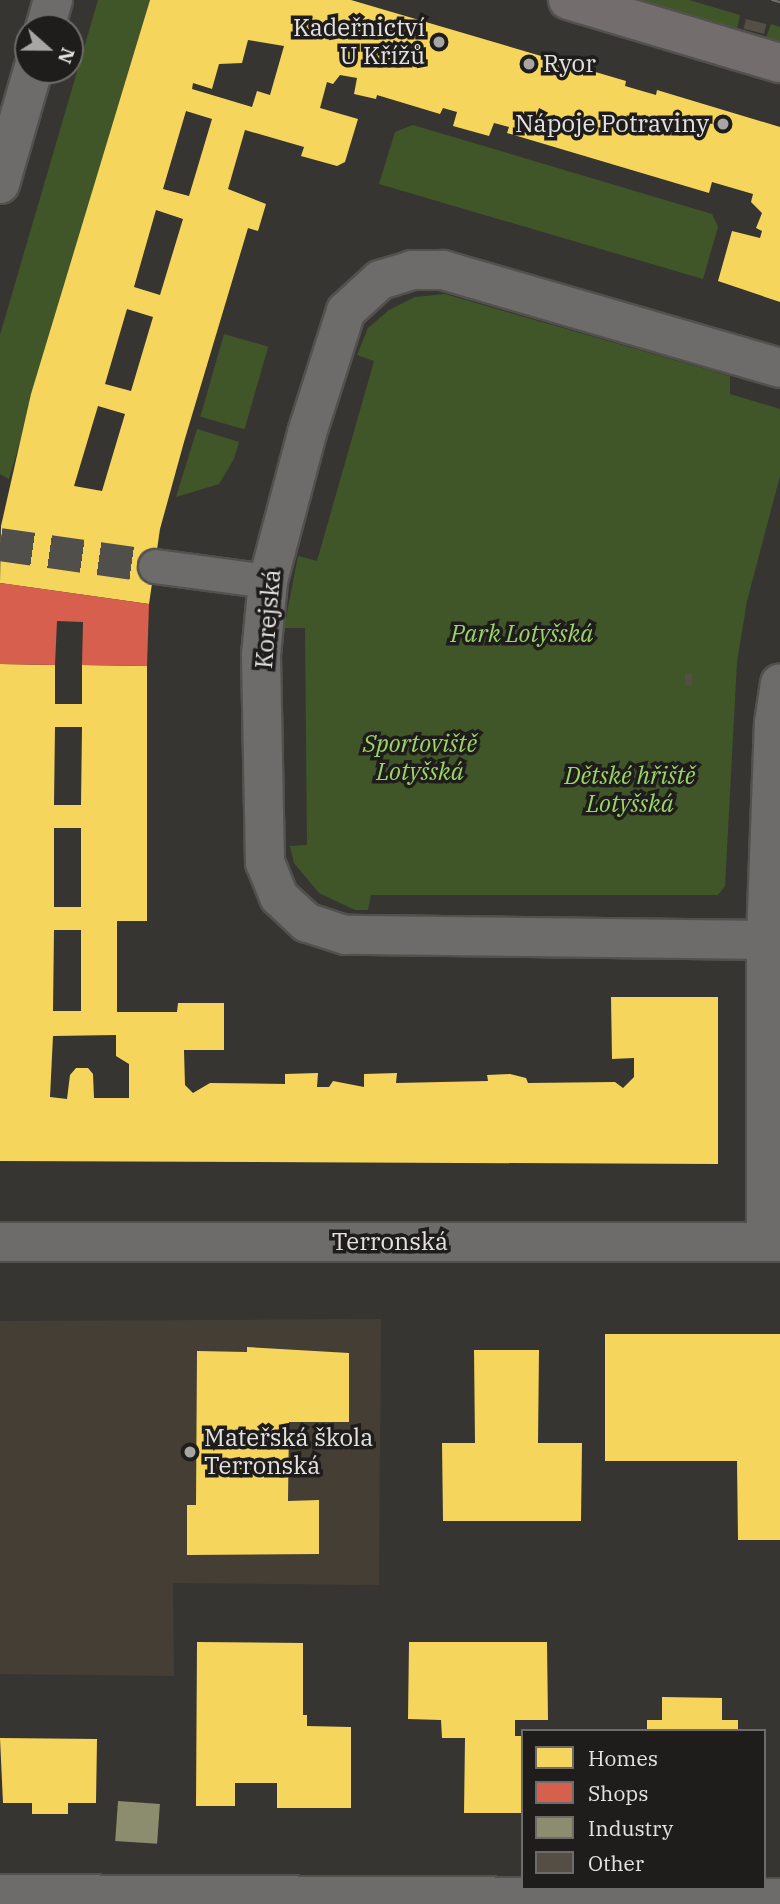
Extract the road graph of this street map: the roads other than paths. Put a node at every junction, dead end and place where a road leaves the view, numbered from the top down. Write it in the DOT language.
graph roads {
  1 [pos="568,0"];
  2 [pos="780,64"];
  3 [pos="29,84"];
  4 [pos="0,184"];
  5 [pos="780,368"];
  6 [pos="155,566"];
  7 [pos="268,580"];
  8 [pos="780,683"];
  9 [pos="766,940"];
  10 [pos="0,1242"];
  11 [pos="773,1242"];
  12 [pos="0,1894"];
  13 [pos="780,1898"];
  14 [pos="416,1900"];
  1 -- 2 [label="main road"];
  3 -- 4 [label="street"];
  5 -- 7 [label="street, Korejská"];
  6 -- 7 [label="street"];
  7 -- 9 [label="street, Korejská"];
  8 -- 9 [label="street"];
  9 -- 11 [label="street"];
  10 -- 11 [label="street, Terronská"];
  12 -- 14 [label="street"];
  13 -- 14 [label="street"];
}
